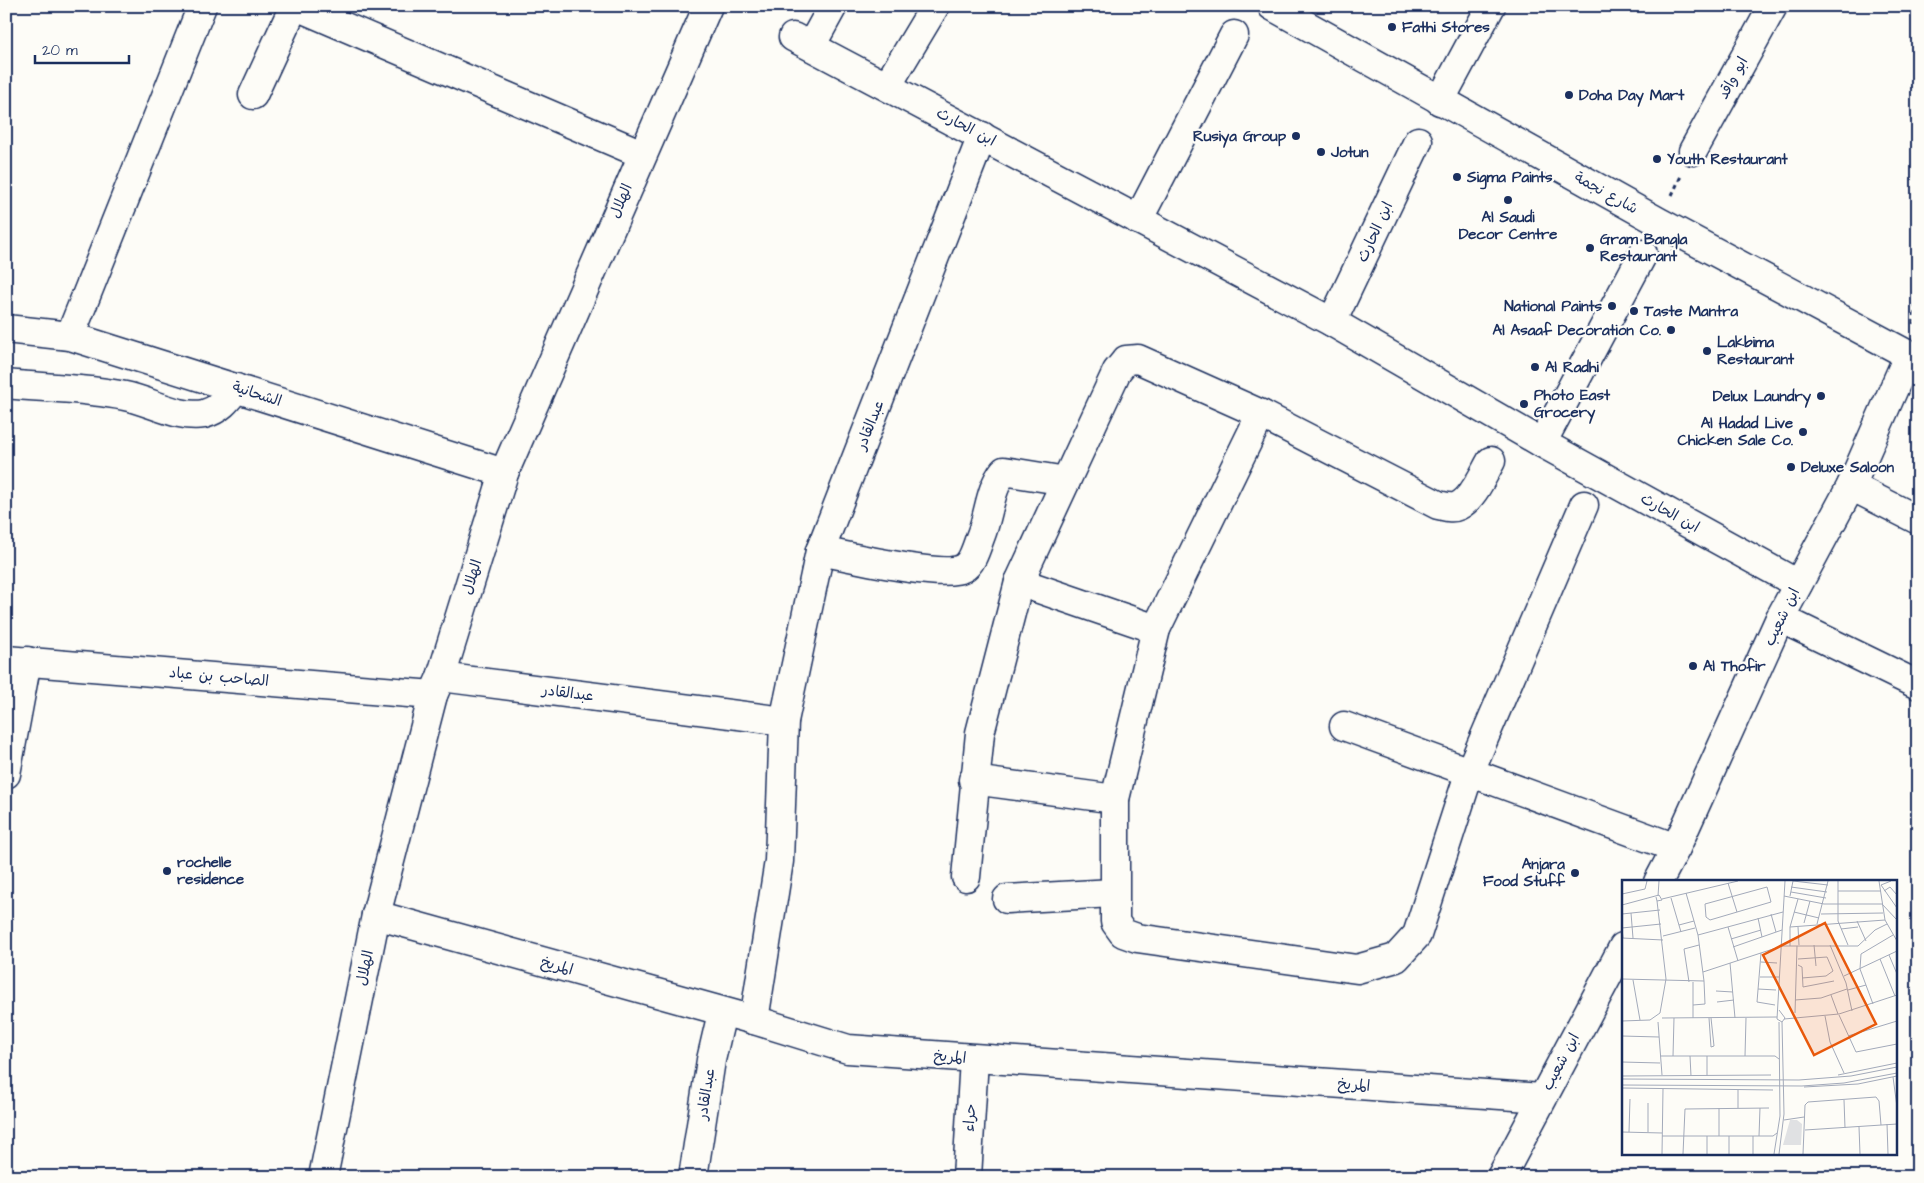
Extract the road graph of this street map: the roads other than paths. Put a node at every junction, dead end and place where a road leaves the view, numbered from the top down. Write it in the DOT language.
graph roads {
  1 [pos="202,6"];
  2 [pos="295,6"];
  3 [pos="708,6"];
  4 [pos="833,6"];
  5 [pos="935,6"];
  6 [pos="1272,6"];
  7 [pos="1491,6"];
  8 [pos="1773,6"];
  9 [pos="1234,35"];
  10 [pos="887,86"];
  11 [pos="254,95"];
  12 [pos="1440,101"];
  13 [pos="982,136"];
  14 [pos="1418,142"];
  15 [pos="1693,150"];
  16 [pos="642,154"];
  17 [pos="1138,220"];
  18 [pos="1643,254"];
  19 [pos="1332,322"];
  20 [pos="6,329"];
  21 [pos="70,336"];
  22 [pos="1913,357"];
  23 [pos="6,384"];
  24 [pos="236,388"];
  25 [pos="1261,414"];
  26 [pos="1542,443"];
  27 [pos="1491,462"];
  28 [pos="504,473"];
  29 [pos="1066,481"];
  30 [pos="1851,486"];
  31 [pos="1584,505"];
  32 [pos="1918,520"];
  33 [pos="820,551"];
  34 [pos="1019,582"];
  35 [pos="1798,584"];
  36 [pos="1780,618"];
  37 [pos="1156,629"];
  38 [pos="17,661"];
  39 [pos="1918,685"];
  40 [pos="437,686"];
  41 [pos="784,722"];
  42 [pos="1344,726"];
  43 [pos="1470,771"];
  44 [pos="6,774"];
  45 [pos="973,780"];
  46 [pos="1115,799"];
  47 [pos="1676,848"];
  48 [pos="966,877"];
  49 [pos="1659,880"];
  50 [pos="1113,893"];
  51 [pos="1007,899"];
  52 [pos="376,915"];
  53 [pos="1622,949"];
  54 [pos="722,1012"];
  55 [pos="754,1020"];
  56 [pos="974,1059"];
  57 [pos="1542,1098"];
  58 [pos="323,1177"];
  59 [pos="693,1177"];
  60 [pos="967,1177"];
  61 [pos="1501,1177"];
  1 -- 21 [label="street"];
  2 -- 11 [label="street"];
  2 -- 16 [label="street"];
  3 -- 16 [label="street, الهلال"];
  4 -- 10 [label="street, ابن الحارث"];
  5 -- 10 [label="street"];
  6 -- 12 [label="street, شارع نجمة"];
  7 -- 12 [label="street"];
  8 -- 15 [label="street, ابو واقد"];
  9 -- 17 [label="street"];
  10 -- 13 [label="street, ابن الحارث"];
  12 -- 22 [label="street, شارع نجمة"];
  13 -- 17 [label="street, ابن الحارث"];
  13 -- 33 [label="street, عبدالقادر"];
  14 -- 19 [label="street, ابن الحارث"];
  16 -- 28 [label="street, الهلال"];
  17 -- 19 [label="street, ابن الحارث"];
  18 -- 26 [label="street"];
  19 -- 26 [label="street, ابن الحارث"];
  20 -- 21 [label="street, الشحانية"];
  21 -- 24 [label="street, الشحانية"];
  22 -- 30 [label="street, ابن شعيب"];
  23 -- 24 [label="street"];
  24 -- 28 [label="street, الشحانية"];
  25 -- 27 [label="street"];
  25 -- 29 [label="street"];
  25 -- 37 [label="street"];
  26 -- 35 [label="street, ابن الحارث"];
  28 -- 40 [label="street, الهلال"];
  29 -- 33 [label="street"];
  29 -- 34 [label="street"];
  30 -- 32 [label="street"];
  30 -- 35 [label="street, ابن شعيب"];
  31 -- 43 [label="street"];
  33 -- 41 [label="street, عبدالقادر"];
  34 -- 37 [label="street"];
  34 -- 45 [label="street"];
  35 -- 36 [label="street, ابن شعيب"];
  36 -- 39 [label="street"];
  36 -- 47 [label="street, ابن شعيب"];
  37 -- 46 [label="street"];
  38 -- 40 [label="street, الصاحب بن عباد"];
  38 -- 44 [label="street"];
  40 -- 41 [label="street, عبدالقادر"];
  40 -- 52 [label="street, الهلال"];
  41 -- 55 [label="street, عبدالقادر"];
  42 -- 43 [label="street"];
  43 -- 47 [label="street"];
  43 -- 50 [label="street"];
  45 -- 46 [label="street"];
  45 -- 48 [label="street"];
  46 -- 50 [label="street"];
  47 -- 49 [label="street, ابن شعيب"];
  50 -- 51 [label="street"];
  52 -- 54 [label="street, المريخ"];
  52 -- 58 [label="street, الهلال"];
  53 -- 57 [label="street, ابن شعيب"];
  54 -- 55 [label="street, المريخ"];
  54 -- 59 [label="street, عبدالقادر"];
  55 -- 56 [label="street, المريخ"];
  56 -- 57 [label="street, المريخ"];
  56 -- 60 [label="street, حراء"];
  57 -- 61 [label="street, ابن شعيب"];
}
